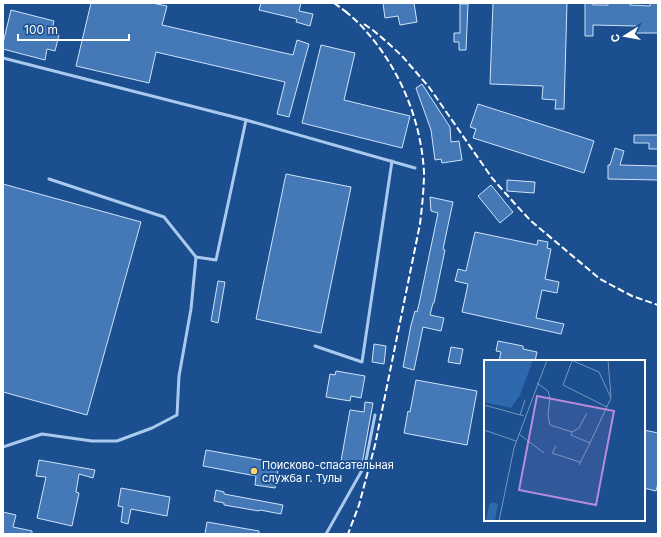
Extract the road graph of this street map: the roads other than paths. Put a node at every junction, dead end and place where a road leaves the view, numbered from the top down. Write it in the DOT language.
graph roads {
  1 [pos="3,58"];
  2 [pos="246,120"];
  3 [pos="392,162"];
  4 [pos="415,168"];
  5 [pos="49,179"];
  6 [pos="196,257"];
  7 [pos="315,346"];
  8 [pos="375,415"];
  9 [pos="3,447"];
  10 [pos="326,534"];
  1 -- 2 [label="lane"];
  2 -- 3 [label="lane"];
  2 -- 6 [label="lane"];
  3 -- 4 [label="lane"];
  3 -- 7 [label="lane"];
  5 -- 6 [label="lane"];
  6 -- 9 [label="lane"];
  8 -- 10 [label="lane"];
}
